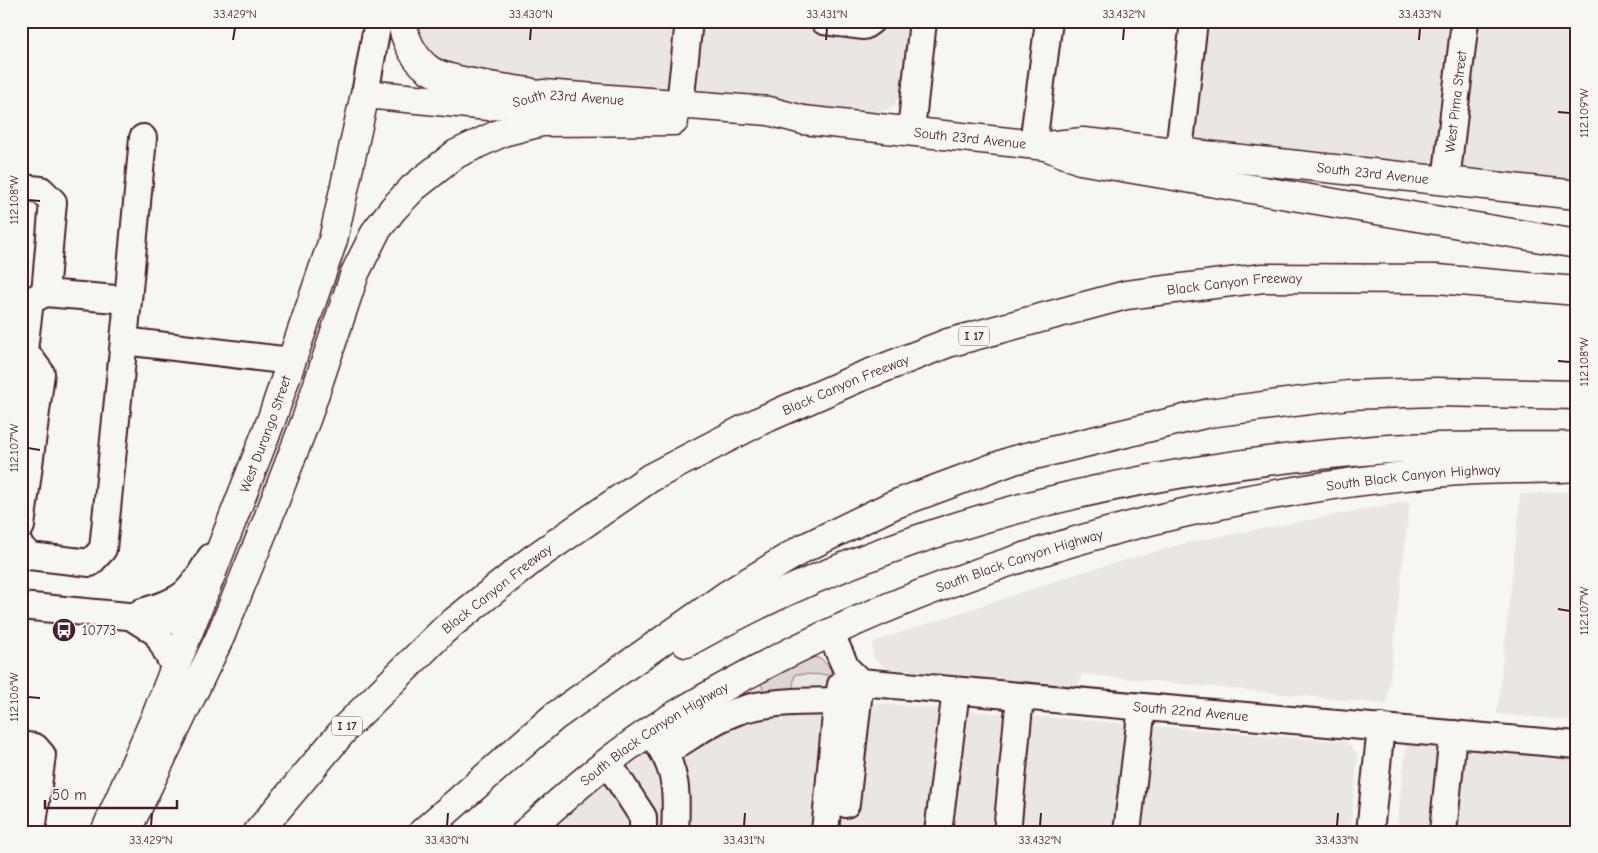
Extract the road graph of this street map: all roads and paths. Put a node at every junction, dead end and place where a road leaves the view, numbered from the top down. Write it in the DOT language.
graph roads {
  1 [pos="378,21"];
  2 [pos="402,21"];
  3 [pos="689,21"];
  4 [pos="824,21"];
  5 [pos="871,21"];
  6 [pos="924,21"];
  7 [pos="1050,21"];
  8 [pos="1194,21"];
  9 [pos="1465,21"];
  10 [pos="365,94"];
  11 [pos="543,94"];
  12 [pos="680,104"];
  13 [pos="803,120"];
  14 [pos="911,130"];
  15 [pos="143,138"];
  16 [pos="1040,145"];
  17 [pos="1180,151"];
  18 [pos="1446,181"];
  19 [pos="21,188"];
  20 [pos="1577,195"];
  21 [pos="1577,244"];
  22 [pos="1577,291"];
  23 [pos="45,293"];
  24 [pos="128,300"];
  25 [pos="124,340"];
  26 [pos="23,349"];
  27 [pos="291,361"];
  28 [pos="1577,395"];
  29 [pos="1577,446"];
  30 [pos="1577,467"];
  31 [pos="21,526"];
  32 [pos="227,530"];
  33 [pos="21,547"];
  34 [pos="21,606"];
  35 [pos="129,616"];
  36 [pos="192,622"];
  37 [pos="831,634"];
  38 [pos="176,668"];
  39 [pos="853,675"];
  40 [pos="956,691"];
  41 [pos="1020,696"];
  42 [pos="838,701"];
  43 [pos="720,704"];
  44 [pos="1142,707"];
  45 [pos="554,717"];
  46 [pos="1381,728"];
  47 [pos="1453,734"];
  48 [pos="658,742"];
  49 [pos="21,745"];
  50 [pos="1577,745"];
  51 [pos="608,762"];
  52 [pos="32,832"];
  53 [pos="105,832"];
  54 [pos="126,832"];
  55 [pos="258,832"];
  56 [pos="423,832"];
  57 [pos="526,832"];
  58 [pos="643,832"];
  59 [pos="675,832"];
  60 [pos="825,832"];
  61 [pos="843,832"];
  62 [pos="938,832"];
  63 [pos="1008,832"];
  64 [pos="1127,832"];
  65 [pos="1370,832"];
  66 [pos="1442,832"];
  1 -- 10 [label="street, West Durango Street"];
  2 -- 11 [label="main road"];
  3 -- 12 [label="street"];
  4 -- 5 [label="street"];
  6 -- 14 [label="street"];
  7 -- 16 [label="street"];
  8 -- 17 [label="street"];
  9 -- 18 [label="street, West Pima Street"];
  10 -- 11 [label="main road, South 23rd Avenue"];
  10 -- 27 [label="main road, West Durango Street"];
  11 -- 12 [label="main road, South 23rd Avenue"];
  12 -- 13 [label="main road, South 23rd Avenue"];
  13 -- 14 [label="main road, South 23rd Avenue"];
  13 -- 54 [label="main road"];
  14 -- 16 [label="main road, South 23rd Avenue"];
  15 -- 24 [label="street"];
  16 -- 17 [label="main road, South 23rd Avenue"];
  16 -- 21 [label="main road"];
  17 -- 18 [label="main road, South 23rd Avenue"];
  18 -- 20 [label="main road, South 23rd Avenue"];
  19 -- 23 [label="street"];
  22 -- 55 [label="main road, Black Canyon Freeway / I 17"];
  23 -- 24 [label="street"];
  23 -- 26 [label="street"];
  24 -- 25 [label="street"];
  25 -- 27 [label="street"];
  25 -- 33 [label="street"];
  26 -- 31 [label="street"];
  27 -- 32 [label="main road, West Durango Street"];
  28 -- 45 [label="main road"];
  29 -- 45 [label="main road"];
  30 -- 37 [label="main road, South Black Canyon Highway"];
  32 -- 35 [label="street"];
  32 -- 36 [label="main road, West Durango Street"];
  34 -- 35 [label="street"];
  35 -- 36 [label="street"];
  35 -- 38 [label="street"];
  36 -- 38 [label="main road, West Durango Street"];
  37 -- 39 [label="street"];
  37 -- 43 [label="main road, South Black Canyon Highway"];
  38 -- 53 [label="main road, West Durango Street"];
  39 -- 40 [label="street, South 22nd Avenue"];
  39 -- 42 [label="street"];
  39 -- 61 [label="street"];
  40 -- 41 [label="street, South 22nd Avenue"];
  40 -- 62 [label="street"];
  41 -- 44 [label="street, South 22nd Avenue"];
  41 -- 63 [label="street"];
  42 -- 43 [label="street"];
  42 -- 60 [label="street"];
  43 -- 48 [label="main road, South Black Canyon Highway"];
  44 -- 46 [label="street, South 22nd Avenue"];
  44 -- 64 [label="street"];
  45 -- 56 [label="main road"];
  46 -- 47 [label="street, South 22nd Avenue"];
  46 -- 65 [label="street"];
  47 -- 50 [label="street, South 22nd Avenue"];
  47 -- 66 [label="street"];
  48 -- 51 [label="main road, South Black Canyon Highway"];
  48 -- 59 [label="street"];
  49 -- 52 [label="street"];
  51 -- 57 [label="main road, South Black Canyon Highway"];
  51 -- 58 [label="street"];
}
